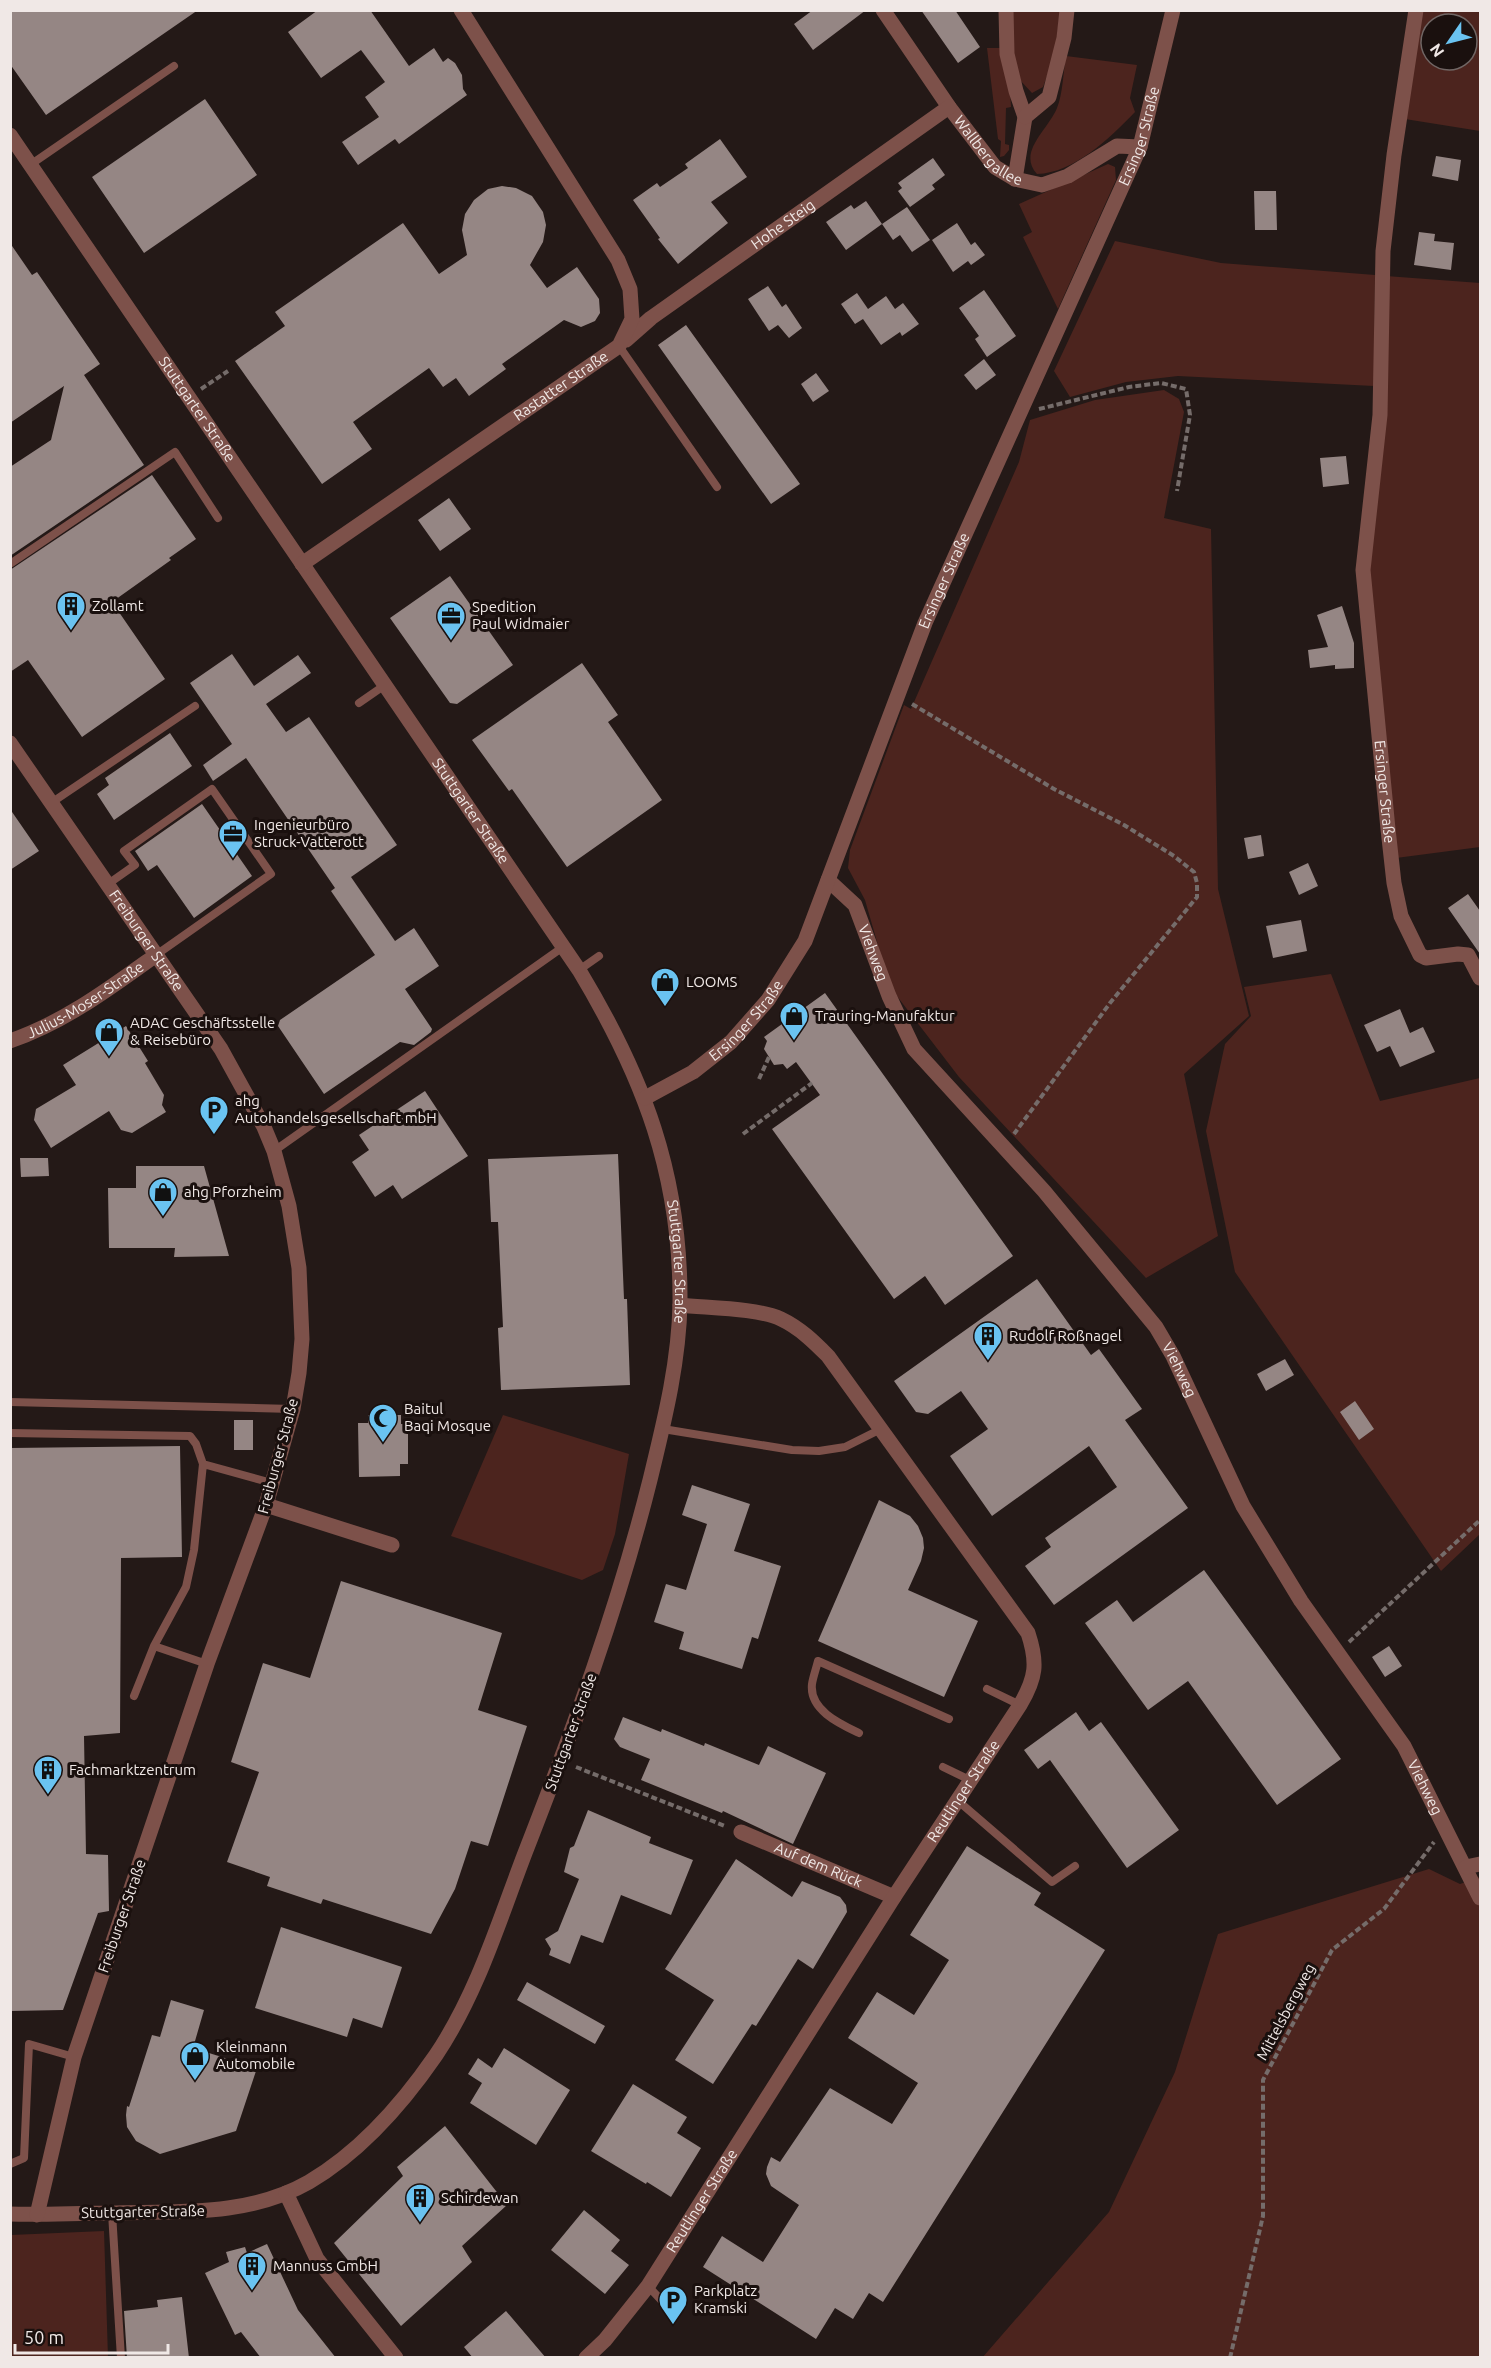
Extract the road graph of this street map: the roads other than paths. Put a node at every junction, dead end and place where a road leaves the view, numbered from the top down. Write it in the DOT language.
graph roads {
  1 [pos="461,10"];
  2 [pos="883,10"];
  3 [pos="1006,10"];
  4 [pos="1067,10"];
  5 [pos="1173,10"];
  6 [pos="1416,10"];
  7 [pos="174,66"];
  8 [pos="949,106"];
  9 [pos="1025,117"];
  10 [pos="10,135"];
  11 [pos="1140,147"];
  12 [pos="30,165"];
  13 [pos="1015,179"];
  14 [pos="619,346"];
  15 [pos="717,487"];
  16 [pos="218,518"];
  17 [pos="10,564"];
  18 [pos="302,564"];
  19 [pos="385,684"];
  20 [pos="359,704"];
  21 [pos="195,706"];
  22 [pos="10,743"];
  23 [pos="51,803"];
  24 [pos="828,880"];
  25 [pos="108,884"];
  26 [pos="563,946"];
  27 [pos="156,955"];
  28 [pos="599,956"];
  29 [pos="579,970"];
  30 [pos="1480,978"];
  31 [pos="10,1041"];
  32 [pos="645,1098"];
  33 [pos="274,1151"];
  34 [pos="680,1305"];
  35 [pos="10,1402"];
  36 [pos="293,1409"];
  37 [pos="663,1428"];
  38 [pos="881,1429"];
  39 [pos="10,1433"];
  40 [pos="203,1464"];
  41 [pos="272,1483"];
  42 [pos="266,1505"];
  43 [pos="392,1545"];
  44 [pos="154,1646"];
  45 [pos="207,1664"];
  46 [pos="987,1689"];
  47 [pos="134,1696"];
  48 [pos="1020,1704"];
  49 [pos="950,1719"];
  50 [pos="859,1733"];
  51 [pos="943,1767"];
  52 [pos="970,1780"];
  53 [pos="957,1800"];
  54 [pos="741,1832"];
  55 [pos="1076,1866"];
  56 [pos="1473,1866"];
  57 [pos="894,1897"];
  58 [pos="1480,1898"];
  59 [pos="74,2057"];
  60 [pos="10,2164"];
  61 [pos="286,2193"];
  62 [pos="112,2213"];
  63 [pos="10,2214"];
  64 [pos="37,2215"];
  65 [pos="648,2286"];
  66 [pos="662,2301"];
  67 [pos="121,2358"];
  68 [pos="396,2358"];
  69 [pos="586,2358"];
  1 -- 14 [label="street, Rastatter Straße"];
  2 -- 8 [label="street, Wallbergallee"];
  3 -- 9 [label="street"];
  4 -- 9 [label="street"];
  5 -- 11 [label="street, Ersinger Straße"];
  6 -- 30 [label="street, Ersinger Straße"];
  7 -- 12 [label="lane"];
  8 -- 13 [label="street, Wallbergallee"];
  8 -- 14 [label="street, Hohe Steig"];
  9 -- 13 [label="street"];
  10 -- 12 [label="street, Stuttgarter Straße"];
  11 -- 13 [label="street, Wallbergallee"];
  11 -- 24 [label="street, Ersinger Straße"];
  12 -- 18 [label="street, Stuttgarter Straße"];
  14 -- 15 [label="lane"];
  14 -- 18 [label="street, Rastatter Straße"];
  16 -- 17 [label="lane"];
  18 -- 19 [label="street, Stuttgarter Straße"];
  19 -- 20 [label="lane"];
  19 -- 26 [label="street, Stuttgarter Straße"];
  21 -- 23 [label="lane"];
  22 -- 23 [label="street, Freiburger Straße"];
  23 -- 25 [label="street, Freiburger Straße"];
  24 -- 32 [label="street, Ersinger Straße"];
  24 -- 56 [label="street, Viehweg"];
  25 -- 27 [label="street, Freiburger Straße"];
  25 -- 27 [label="lane"];
  26 -- 29 [label="street, Stuttgarter Straße"];
  26 -- 33 [label="lane"];
  27 -- 31 [label="street, Julius-Moser-Straße"];
  27 -- 33 [label="street, Freiburger Straße"];
  28 -- 29 [label="lane"];
  29 -- 32 [label="street, Stuttgarter Straße"];
  32 -- 34 [label="street, Stuttgarter Straße"];
  33 -- 36 [label="street, Freiburger Straße"];
  34 -- 37 [label="street, Stuttgarter Straße"];
  34 -- 38 [label="street, Reutlinger Straße"];
  35 -- 36 [label="lane"];
  36 -- 41 [label="street, Freiburger Straße"];
  37 -- 38 [label="lane"];
  37 -- 61 [label="street, Stuttgarter Straße"];
  38 -- 48 [label="street, Reutlinger Straße"];
  39 -- 40 [label="lane"];
  40 -- 41 [label="lane"];
  40 -- 44 [label="lane"];
  41 -- 42 [label="street, Freiburger Straße"];
  42 -- 43 [label="street"];
  42 -- 45 [label="street, Freiburger Straße"];
  44 -- 45 [label="lane"];
  44 -- 47 [label="lane"];
  45 -- 59 [label="street, Freiburger Straße"];
  46 -- 48 [label="lane"];
  48 -- 52 [label="street, Reutlinger Straße"];
  49 -- 50 [label="lane"];
  51 -- 52 [label="lane"];
  52 -- 53 [label="street, Reutlinger Straße"];
  53 -- 55 [label="lane"];
  53 -- 57 [label="street, Reutlinger Straße"];
  54 -- 57 [label="street, Auf dem Rück"];
  56 -- 58 [label="street, Viehweg"];
  57 -- 65 [label="street, Reutlinger Straße"];
  59 -- 60 [label="lane"];
  59 -- 64 [label="street, Freiburger Straße"];
  61 -- 62 [label="street, Stuttgarter Straße"];
  61 -- 68 [label="street"];
  62 -- 64 [label="street, Stuttgarter Straße"];
  62 -- 67 [label="lane"];
  63 -- 64 [label="street, Stuttgarter Straße"];
  65 -- 66 [label="lane"];
  65 -- 69 [label="street, Reutlinger Straße"];
}
